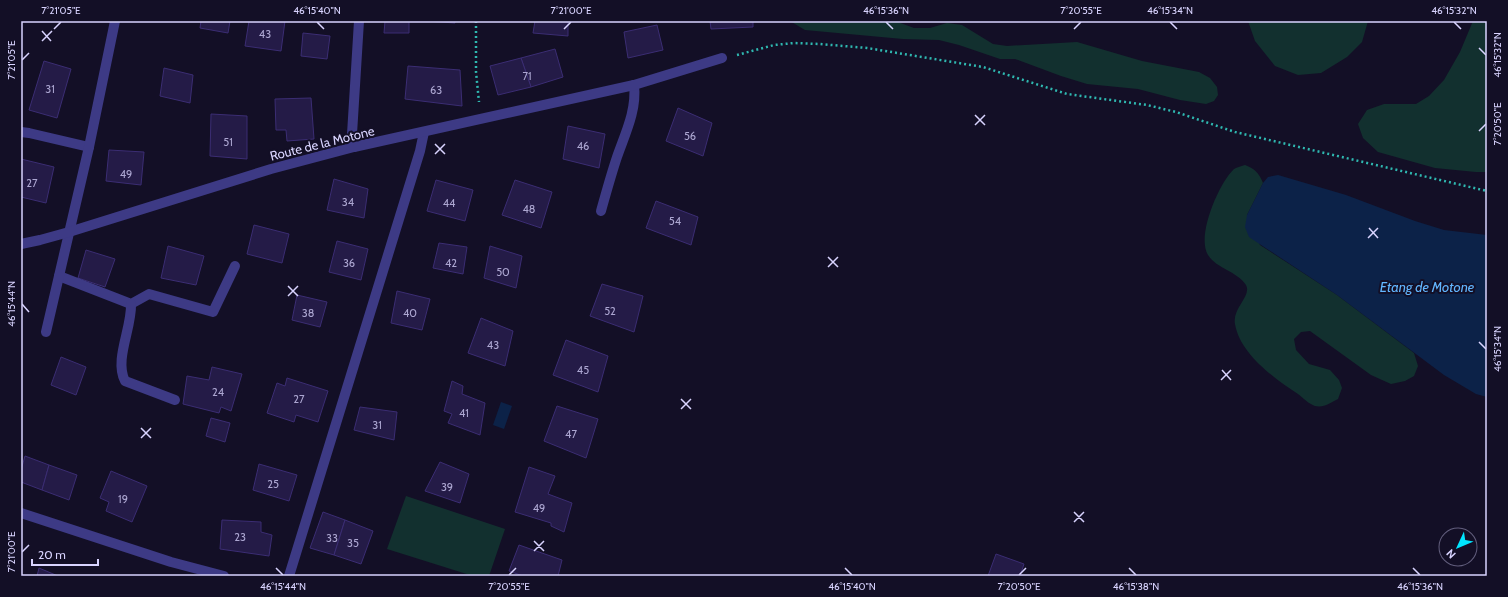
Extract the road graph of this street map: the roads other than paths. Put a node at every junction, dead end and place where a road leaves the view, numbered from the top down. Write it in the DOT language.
graph roads {
  1 [pos="116,21"];
  2 [pos="358,21"];
  3 [pos="722,58"];
  4 [pos="634,85"];
  5 [pos="21,132"];
  6 [pos="424,132"];
  7 [pos="89,147"];
  8 [pos="354,147"];
  9 [pos="601,211"];
  10 [pos="69,232"];
  11 [pos="21,244"];
  12 [pos="235,266"];
  13 [pos="59,276"];
  14 [pos="131,304"];
  15 [pos="46,332"];
  16 [pos="175,400"];
  17 [pos="21,513"];
  18 [pos="224,576"];
  19 [pos="289,576"];
  1 -- 7 [label="street"];
  2 -- 8 [label="street"];
  3 -- 4 [label="street, Route de la Motone"];
  4 -- 6 [label="street, Route de la Motone"];
  4 -- 9 [label="street"];
  5 -- 7 [label="street"];
  6 -- 8 [label="street, Route de la Motone"];
  6 -- 19 [label="street"];
  7 -- 10 [label="street"];
  8 -- 10 [label="street, Route de la Motone"];
  10 -- 11 [label="street, Route de la Motone"];
  10 -- 13 [label="street"];
  12 -- 14 [label="street"];
  13 -- 14 [label="street"];
  13 -- 15 [label="street"];
  14 -- 16 [label="street"];
  17 -- 18 [label="street"];
}
